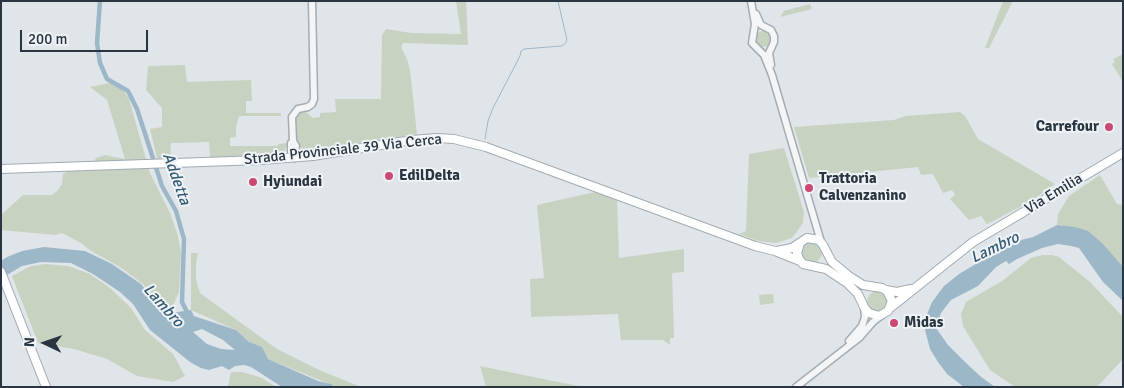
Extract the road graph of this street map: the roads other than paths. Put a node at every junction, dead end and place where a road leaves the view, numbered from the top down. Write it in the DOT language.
graph roads {
  1 [pos="312,1"];
  2 [pos="752,1"];
  3 [pos="766,28"];
  4 [pos="753,34"];
  5 [pos="771,47"];
  6 [pos="758,50"];
  7 [pos="772,75"];
  8 [pos="1123,153"];
  9 [pos="294,158"];
  10 [pos="1,171"];
  11 [pos="813,219"];
  12 [pos="802,241"];
  13 [pos="823,245"];
  14 [pos="775,251"];
  15 [pos="800,261"];
  16 [pos="811,266"];
  17 [pos="1,272"];
  18 [pos="881,288"];
  19 [pos="913,289"];
  20 [pos="864,306"];
  21 [pos="890,308"];
  22 [pos="882,315"];
  23 [pos="46,387"];
  24 [pos="796,387"];
  1 -- 9 [label="street"];
  2 -- 3 [label="street"];
  2 -- 4 [label="street"];
  3 -- 4 [label="street"];
  3 -- 5 [label="street"];
  4 -- 6 [label="street"];
  5 -- 6 [label="street"];
  5 -- 7 [label="street"];
  6 -- 7 [label="street"];
  7 -- 11 [label="street"];
  8 -- 19 [label="main road, Via Emilia"];
  9 -- 10 [label="main road, Strada Provinciale 39 Via Cerca"];
  9 -- 14 [label="main road, Strada Provinciale 39 Via Cerca"];
  11 -- 12 [label="street"];
  11 -- 13 [label="street"];
  12 -- 13 [label="main road"];
  12 -- 14 [label="main road"];
  12 -- 15 [label="main road"];
  13 -- 16 [label="main road"];
  13 -- 18 [label="main road"];
  14 -- 15 [label="main road, Strada Provinciale 39 Via Cerca"];
  15 -- 16 [label="main road, Strada Provinciale 39 Via Cerca"];
  16 -- 20 [label="main road, Strada Provinciale 39 Via Cerca"];
  17 -- 23 [label="main road"];
  18 -- 19 [label="main road"];
  18 -- 20 [label="main road"];
  18 -- 21 [label="main road"];
  19 -- 21 [label="main road, Via Emilia"];
  20 -- 22 [label="main road, Strada Provinciale 39 Via Cerca"];
  20 -- 24 [label="street"];
  21 -- 22 [label="main road"];
  22 -- 24 [label="street"];
}
